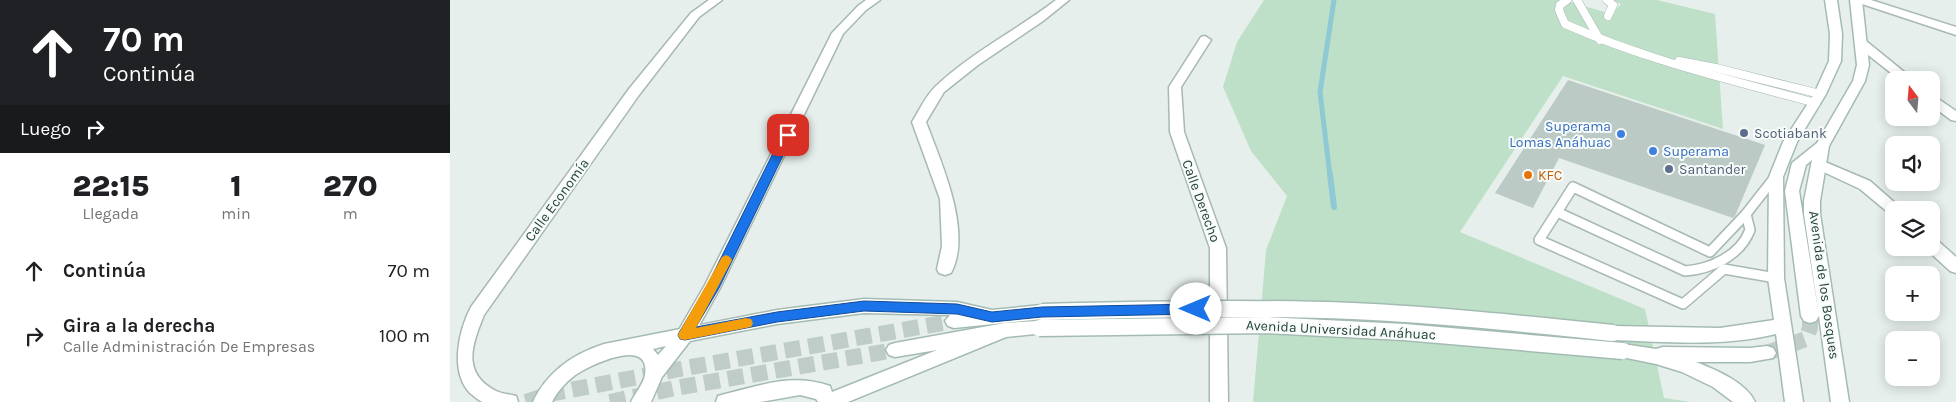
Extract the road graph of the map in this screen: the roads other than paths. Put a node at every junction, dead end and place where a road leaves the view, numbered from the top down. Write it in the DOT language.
graph roads {
  1 [pos="716,0"];
  2 [pos="874,0"];
  3 [pos="1063,0"];
  4 [pos="1567,0"];
  5 [pos="1577,0"];
  6 [pos="1607,0"];
  7 [pos="1831,0"];
  8 [pos="1856,0"];
  9 [pos="1860,0"];
  10 [pos="1608,16"];
  11 [pos="1956,31"];
  12 [pos="1205,40"];
  13 [pos="1600,41"];
  14 [pos="1862,44"];
  15 [pos="1896,71"];
  16 [pos="1818,98"];
  17 [pos="1940,105"];
  18 [pos="1956,117"];
  19 [pos="1822,146"];
  20 [pos="1818,164"];
  21 [pos="1776,177"];
  22 [pos="1885,201"];
  23 [pos="1557,212"];
  24 [pos="1746,214"];
  25 [pos="1710,252"];
  26 [pos="1940,252"];
  27 [pos="1722,265"];
  28 [pos="1956,267"];
  29 [pos="945,269"];
  30 [pos="1776,278"];
  31 [pos="1810,316"];
  32 [pos="1040,320"];
  33 [pos="954,321"];
  34 [pos="999,323"];
  35 [pos="1783,326"];
  36 [pos="685,335"];
  37 [pos="624,348"];
  38 [pos="895,350"];
  39 [pos="1767,352"];
  40 [pos="1649,354"];
  41 [pos="655,373"];
  42 [pos="645,400"];
  43 [pos="509,402"];
  44 [pos="542,402"];
  45 [pos="725,402"];
  46 [pos="827,402"];
  47 [pos="1219,402"];
  48 [pos="1746,402"];
  49 [pos="1794,402"];
  50 [pos="1840,402"];
  1 -- 43 [label="street, Calle Economía"];
  2 -- 36 [label="street"];
  3 -- 29 [label="street"];
  4 -- 13 [label="lane"];
  5 -- 13 [label="lane"];
  6 -- 10 [label="lane"];
  7 -- 16 [label="street"];
  8 -- 14 [label="street, Avenida de los Bosques"];
  9 -- 11 [label="street"];
  12 -- 47 [label="street, Calle Derecho"];
  13 -- 16 [label="lane"];
  14 -- 15 [label="street"];
  14 -- 19 [label="street, Avenida de los Bosques"];
  16 -- 21 [label="street"];
  17 -- 18 [label="street"];
  19 -- 20 [label="street, Avenida de los Bosques"];
  19 -- 31 [label="street"];
  20 -- 22 [label="street"];
  20 -- 50 [label="street, Avenida de los Bosques"];
  21 -- 24 [label="lane"];
  21 -- 30 [label="street"];
  23 -- 25 [label="lane"];
  23 -- 27 [label="lane"];
  23 -- 27 [label="lane"];
  24 -- 25 [label="lane"];
  24 -- 27 [label="lane"];
  25 -- 27 [label="lane"];
  26 -- 28 [label="street"];
  27 -- 30 [label="lane"];
  30 -- 35 [label="street"];
  32 -- 34 [label="street, Avenida Universidad Anáhuac"];
  32 -- 35 [label="street, Avenida Universidad Anáhuac, bridge"];
  32 -- 40 [label="street, Avenida Universidad Anáhuac, bridge"];
  33 -- 34 [label="street, Avenida Universidad Anáhuac"];
  34 -- 36 [label="street"];
  34 -- 38 [label="street, Avenida Universidad Anáhuac"];
  34 -- 46 [label="street"];
  35 -- 49 [label="street"];
  36 -- 37 [label="street"];
  36 -- 41 [label="street"];
  37 -- 41 [label="street"];
  37 -- 44 [label="street"];
  39 -- 40 [label="street"];
  40 -- 48 [label="street, Avenida Universidad Anáhuac"];
  41 -- 42 [label="street"];
  45 -- 46 [label="street"];
}
